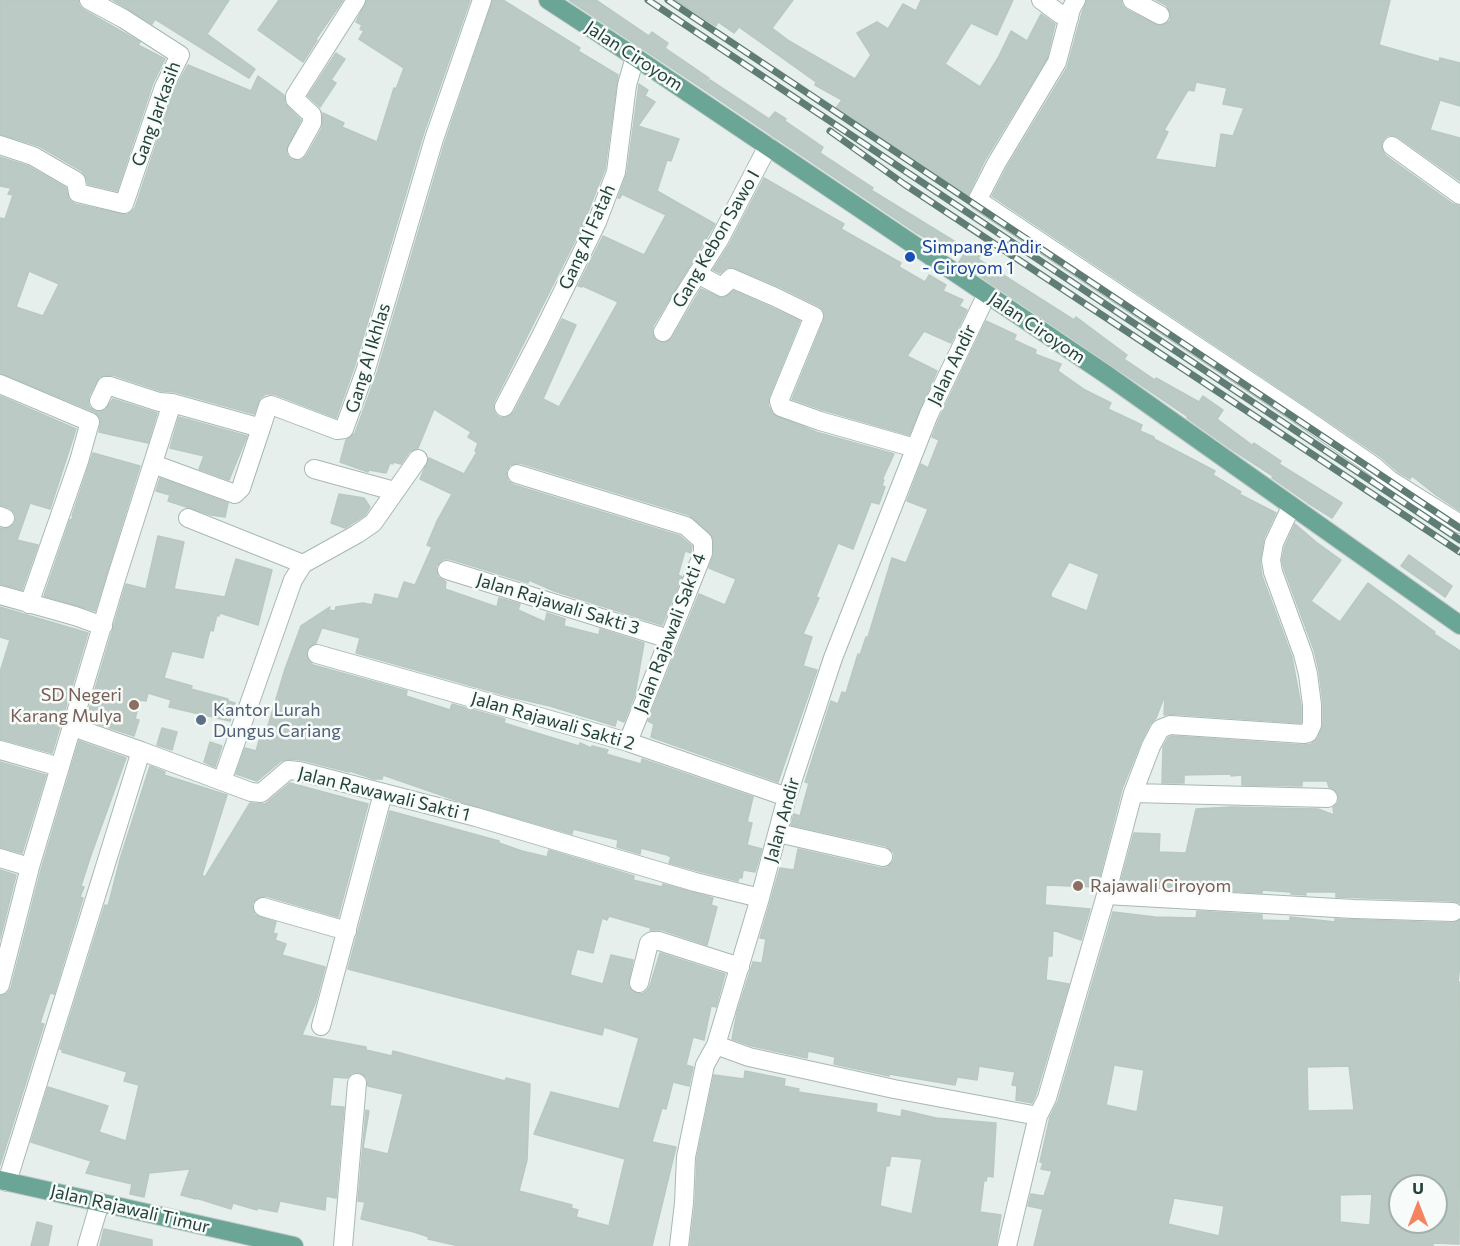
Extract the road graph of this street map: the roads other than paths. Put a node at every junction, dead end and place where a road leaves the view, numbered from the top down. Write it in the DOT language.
graph roads {
  1 [pos="89,0"];
  2 [pos="356,0"];
  3 [pos="482,0"];
  4 [pos="548,0"];
  5 [pos="1041,0"];
  6 [pos="1076,0"];
  7 [pos="1132,0"];
  8 [pos="1160,15"];
  9 [pos="1069,18"];
  10 [pos="636,57"];
  11 [pos="0,145"];
  12 [pos="768,146"];
  13 [pos="1392,146"];
  14 [pos="297,150"];
  15 [pos="1460,195"];
  16 [pos="697,274"];
  17 [pos="987,294"];
  18 [pos="663,332"];
  19 [pos="0,384"];
  20 [pos="99,402"];
  21 [pos="172,403"];
  22 [pos="504,406"];
  23 [pos="261,428"];
  24 [pos="915,448"];
  25 [pos="418,459"];
  26 [pos="153,464"];
  27 [pos="314,468"];
  28 [pos="517,474"];
  29 [pos="394,491"];
  30 [pos="1291,507"];
  31 [pos="188,518"];
  32 [pos="1460,524"];
  33 [pos="303,564"];
  34 [pos="447,570"];
  35 [pos="0,596"];
  36 [pos="28,604"];
  37 [pos="1460,625"];
  38 [pos="103,626"];
  39 [pos="669,639"];
  40 [pos="317,654"];
  41 [pos="73,726"];
  42 [pos="628,742"];
  43 [pos="0,750"];
  44 [pos="141,751"];
  45 [pos="60,767"];
  46 [pos="222,781"];
  47 [pos="383,793"];
  48 [pos="1133,793"];
  49 [pos="787,797"];
  50 [pos="1328,798"];
  51 [pos="778,833"];
  52 [pos="0,858"];
  53 [pos="883,858"];
  54 [pos="30,867"];
  55 [pos="1106,895"];
  56 [pos="760,898"];
  57 [pos="263,907"];
  58 [pos="1453,912"];
  59 [pos="347,931"];
  60 [pos="740,967"];
  61 [pos="639,983"];
  62 [pos="0,985"];
  63 [pos="321,1026"];
  64 [pos="716,1045"];
  65 [pos="357,1083"];
  66 [pos="1038,1116"];
  67 [pos="4,1181"];
  68 [pos="100,1202"];
  69 [pos="87,1246"];
  70 [pos="294,1246"];
  71 [pos="343,1246"];
  72 [pos="679,1246"];
  73 [pos="1007,1246"];
  1 -- 11 [label="street, Gang Jarkasih"];
  2 -- 14 [label="street"];
  3 -- 23 [label="street, Gang Al Ikhlas"];
  4 -- 10 [label="main road, Jalan Ciroyom"];
  5 -- 9 [label="street"];
  6 -- 9 [label="street"];
  7 -- 8 [label="street"];
  9 -- 32 [label="street"];
  10 -- 12 [label="main road, Jalan Ciroyom"];
  10 -- 22 [label="street, Gang Al Fatah"];
  12 -- 16 [label="street, Gang Kebon Sawo I"];
  12 -- 17 [label="main road, Jalan Ciroyom"];
  13 -- 15 [label="street"];
  16 -- 18 [label="street, Gang Kebon Sawo I"];
  16 -- 24 [label="street"];
  17 -- 24 [label="street, Jalan Andir"];
  17 -- 30 [label="main road, Jalan Ciroyom"];
  19 -- 36 [label="street"];
  20 -- 21 [label="street"];
  21 -- 23 [label="street"];
  21 -- 26 [label="street"];
  23 -- 26 [label="street"];
  24 -- 49 [label="street, Jalan Andir"];
  25 -- 29 [label="street"];
  26 -- 38 [label="street"];
  27 -- 29 [label="street"];
  28 -- 39 [label="street, Jalan Rajawali Sakti 4"];
  29 -- 33 [label="street"];
  30 -- 37 [label="main road, Jalan Ciroyom"];
  30 -- 48 [label="street"];
  31 -- 33 [label="street"];
  33 -- 46 [label="street"];
  34 -- 39 [label="street, Jalan Rajawali Sakti 3"];
  35 -- 36 [label="street"];
  36 -- 38 [label="street"];
  38 -- 41 [label="street"];
  39 -- 42 [label="street, Jalan Rajawali Sakti 4"];
  40 -- 42 [label="street, Jalan Rajawali Sakti 2"];
  41 -- 44 [label="street, Jalan Rawawali Sakti 1"];
  41 -- 45 [label="street"];
  42 -- 49 [label="street, Jalan Rajawali Sakti 2"];
  43 -- 45 [label="street"];
  44 -- 46 [label="street, Jalan Rawawali Sakti 1"];
  44 -- 67 [label="street"];
  45 -- 54 [label="street"];
  46 -- 47 [label="street, Jalan Rawawali Sakti 1"];
  47 -- 56 [label="street, Jalan Rawawali Sakti 1"];
  47 -- 59 [label="street"];
  48 -- 50 [label="street"];
  48 -- 55 [label="street"];
  49 -- 51 [label="street, Jalan Andir"];
  51 -- 53 [label="street"];
  51 -- 56 [label="street, Jalan Andir"];
  52 -- 54 [label="street"];
  54 -- 62 [label="street"];
  55 -- 58 [label="street"];
  55 -- 66 [label="street"];
  56 -- 60 [label="street, Jalan Andir"];
  57 -- 59 [label="street"];
  59 -- 63 [label="street"];
  60 -- 61 [label="street"];
  60 -- 64 [label="street, Jalan Andir"];
  64 -- 66 [label="street"];
  64 -- 72 [label="street, Jalan Andir"];
  65 -- 71 [label="street"];
  66 -- 73 [label="street"];
  67 -- 68 [label="main road, Jalan Rajawali Timur"];
  68 -- 69 [label="street"];
  68 -- 70 [label="main road, Jalan Rajawali Timur"];
}
